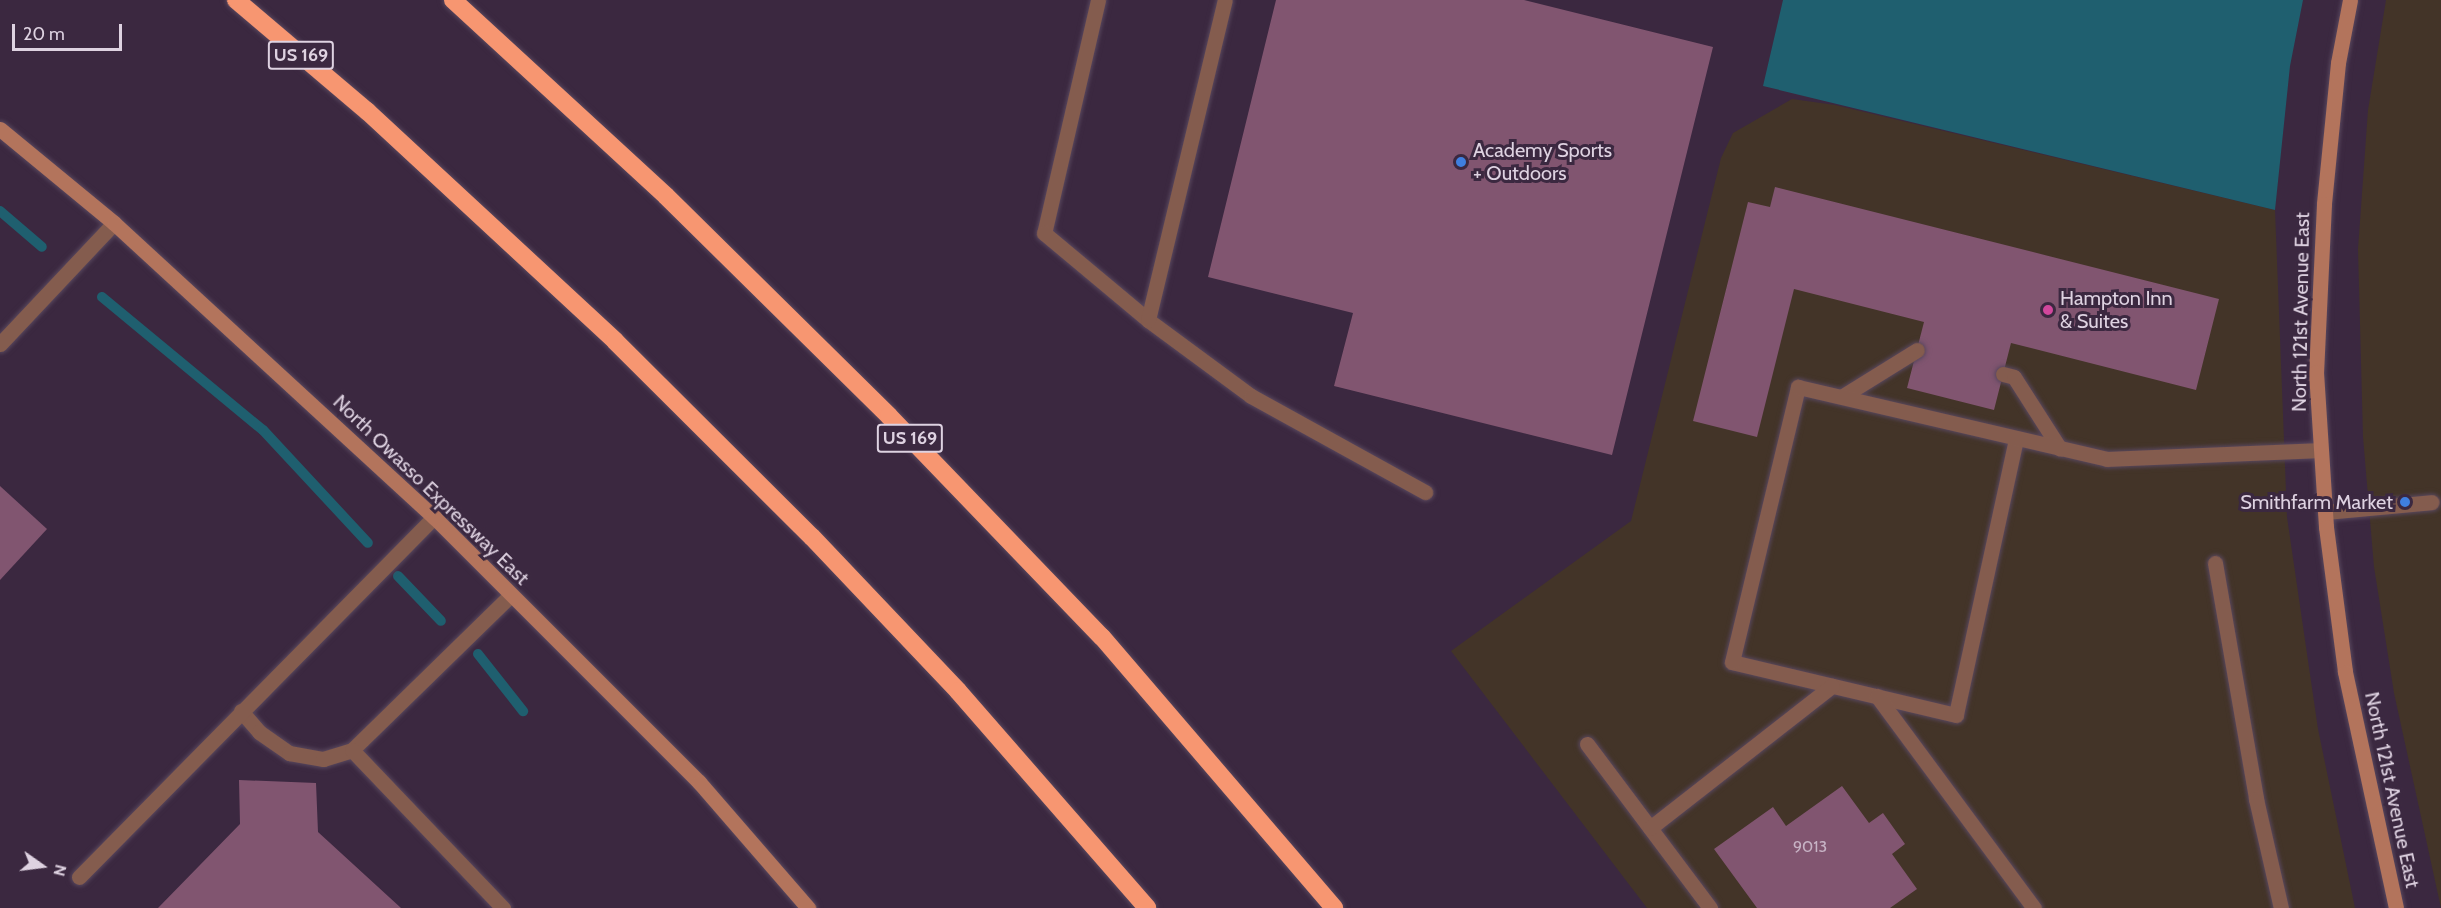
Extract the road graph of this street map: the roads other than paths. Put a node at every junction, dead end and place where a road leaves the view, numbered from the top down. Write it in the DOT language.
graph roads {
  1 [pos="236,0"];
  2 [pos="453,0"];
  3 [pos="1098,0"];
  4 [pos="1225,0"];
  5 [pos="2350,0"];
  6 [pos="0,129"];
  7 [pos="114,223"];
  8 [pos="1148,320"];
  9 [pos="0,344"];
  10 [pos="1917,350"];
  11 [pos="2003,374"];
  12 [pos="1843,396"];
  13 [pos="2016,439"];
  14 [pos="2060,449"];
  15 [pos="2321,450"];
  16 [pos="1425,492"];
  17 [pos="2432,502"];
  18 [pos="2325,512"];
  19 [pos="434,518"];
  20 [pos="2215,563"];
  21 [pos="511,595"];
  22 [pos="1832,686"];
  23 [pos="1877,696"];
  24 [pos="241,711"];
  25 [pos="1587,744"];
  26 [pos="352,750"];
  27 [pos="1650,828"];
  28 [pos="79,877"];
  29 [pos="503,908"];
  30 [pos="808,908"];
  31 [pos="1147,908"];
  32 [pos="1334,908"];
  33 [pos="1710,908"];
  34 [pos="2034,908"];
  35 [pos="2281,908"];
  36 [pos="2396,908"];
  1 -- 31 [label="highway, US 169"];
  2 -- 32 [label="highway, US 169"];
  3 -- 8 [label="lane"];
  4 -- 8 [label="lane"];
  5 -- 15 [label="street, North 121st Avenue East"];
  6 -- 7 [label="street, North Owasso Expressway East"];
  7 -- 9 [label="lane"];
  7 -- 19 [label="street, North Owasso Expressway East"];
  8 -- 16 [label="lane"];
  10 -- 12 [label="lane"];
  11 -- 14 [label="lane"];
  12 -- 13 [label="lane"];
  12 -- 22 [label="lane"];
  13 -- 14 [label="lane"];
  13 -- 23 [label="lane"];
  14 -- 15 [label="lane"];
  15 -- 18 [label="street, North 121st Avenue East"];
  17 -- 18 [label="lane"];
  18 -- 36 [label="street, North 121st Avenue East"];
  19 -- 21 [label="street, North Owasso Expressway East"];
  19 -- 24 [label="lane"];
  20 -- 35 [label="lane"];
  21 -- 26 [label="lane"];
  21 -- 30 [label="street, North Owasso Expressway East"];
  22 -- 23 [label="lane"];
  22 -- 27 [label="lane"];
  23 -- 34 [label="lane"];
  24 -- 26 [label="lane"];
  24 -- 28 [label="lane"];
  25 -- 27 [label="lane"];
  26 -- 29 [label="lane"];
  27 -- 33 [label="lane"];
}
